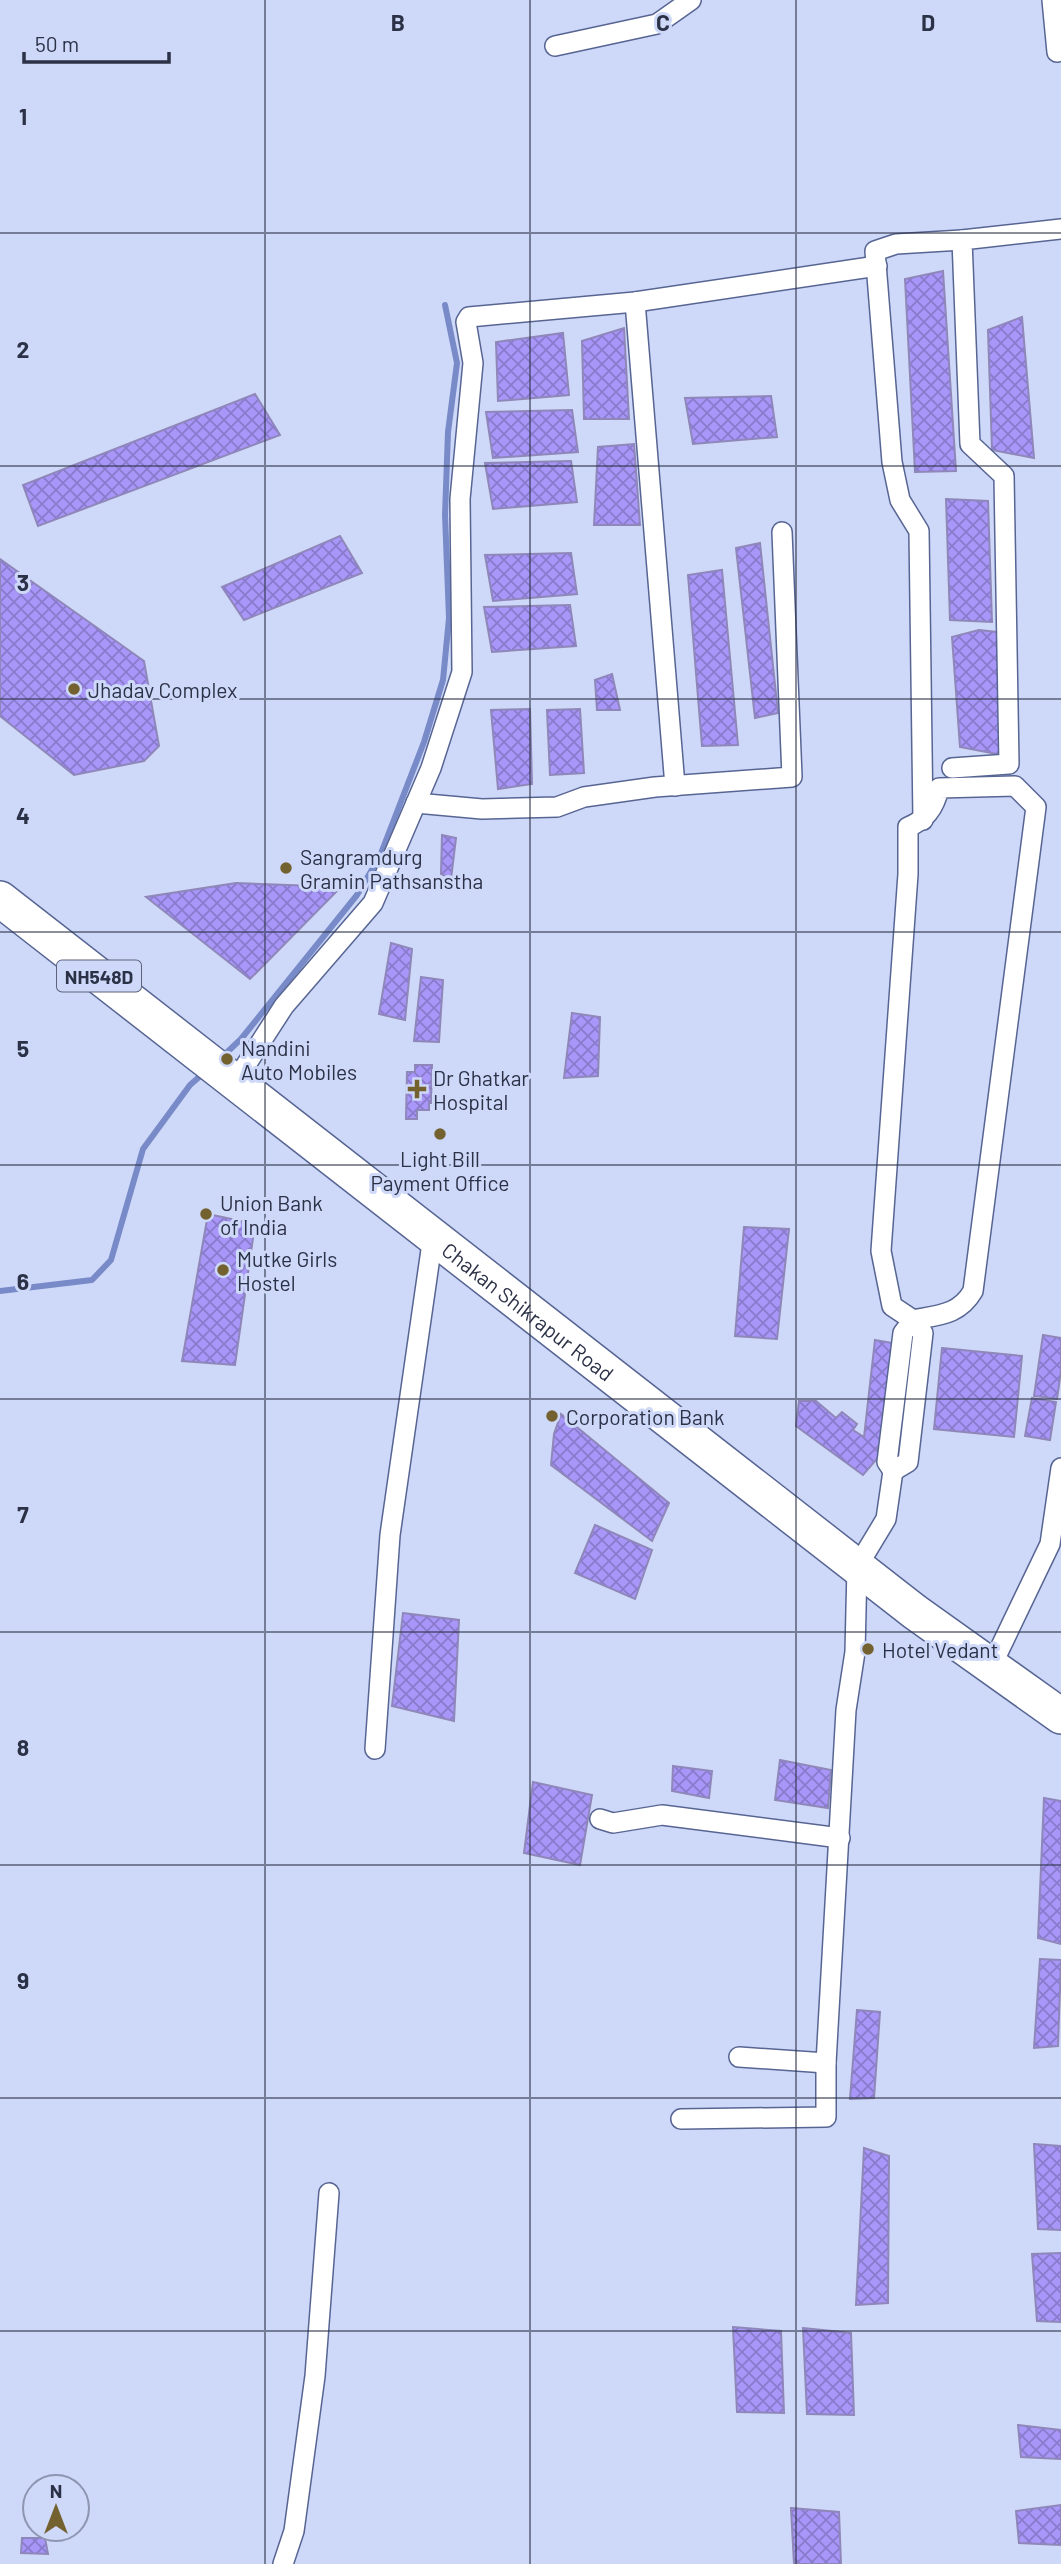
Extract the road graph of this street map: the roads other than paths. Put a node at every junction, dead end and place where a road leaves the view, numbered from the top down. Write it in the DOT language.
graph roads {
  1 [pos="691,0"];
  2 [pos="1052,0"];
  3 [pos="555,46"];
  4 [pos="1057,52"];
  5 [pos="1061,229"];
  6 [pos="962,240"];
  7 [pos="877,266"];
  8 [pos="635,302"];
  9 [pos="782,532"];
  10 [pos="952,768"];
  11 [pos="675,786"];
  12 [pos="416,803"];
  13 [pos="923,821"];
  14 [pos="0,899"];
  15 [pos="219,1070"];
  16 [pos="433,1236"];
  17 [pos="913,1320"];
  18 [pos="1061,1468"];
  19 [pos="857,1567"];
  20 [pos="991,1667"];
  21 [pos="1061,1716"];
  22 [pos="375,1749"];
  23 [pos="600,1819"];
  24 [pos="840,1838"];
  25 [pos="739,2057"];
  26 [pos="826,2063"];
  27 [pos="681,2119"];
  28 [pos="329,2193"];
  29 [pos="283,2564"];
  1 -- 3 [label="street"];
  2 -- 4 [label="street"];
  5 -- 6 [label="street"];
  6 -- 7 [label="street"];
  6 -- 10 [label="street"];
  7 -- 8 [label="street"];
  7 -- 13 [label="street"];
  8 -- 11 [label="street"];
  8 -- 12 [label="street"];
  9 -- 11 [label="street"];
  11 -- 12 [label="street"];
  12 -- 15 [label="street"];
  13 -- 17 [label="street"];
  13 -- 17 [label="street"];
  14 -- 15 [label="highway, Chakan Shikrapur Road / NH548D"];
  15 -- 16 [label="highway, Chakan Shikrapur Road / NH548D"];
  16 -- 19 [label="highway, Chakan Shikrapur Road / NH548D"];
  16 -- 22 [label="street"];
  17 -- 19 [label="street"];
  18 -- 20 [label="street"];
  19 -- 20 [label="highway, Chakan Shikrapur Road / NH548D"];
  19 -- 24 [label="street"];
  20 -- 21 [label="highway, Chakan Shikrapur Road / NH548D"];
  23 -- 24 [label="street"];
  24 -- 26 [label="street"];
  25 -- 26 [label="street"];
  26 -- 27 [label="street"];
  28 -- 29 [label="street"];
}
